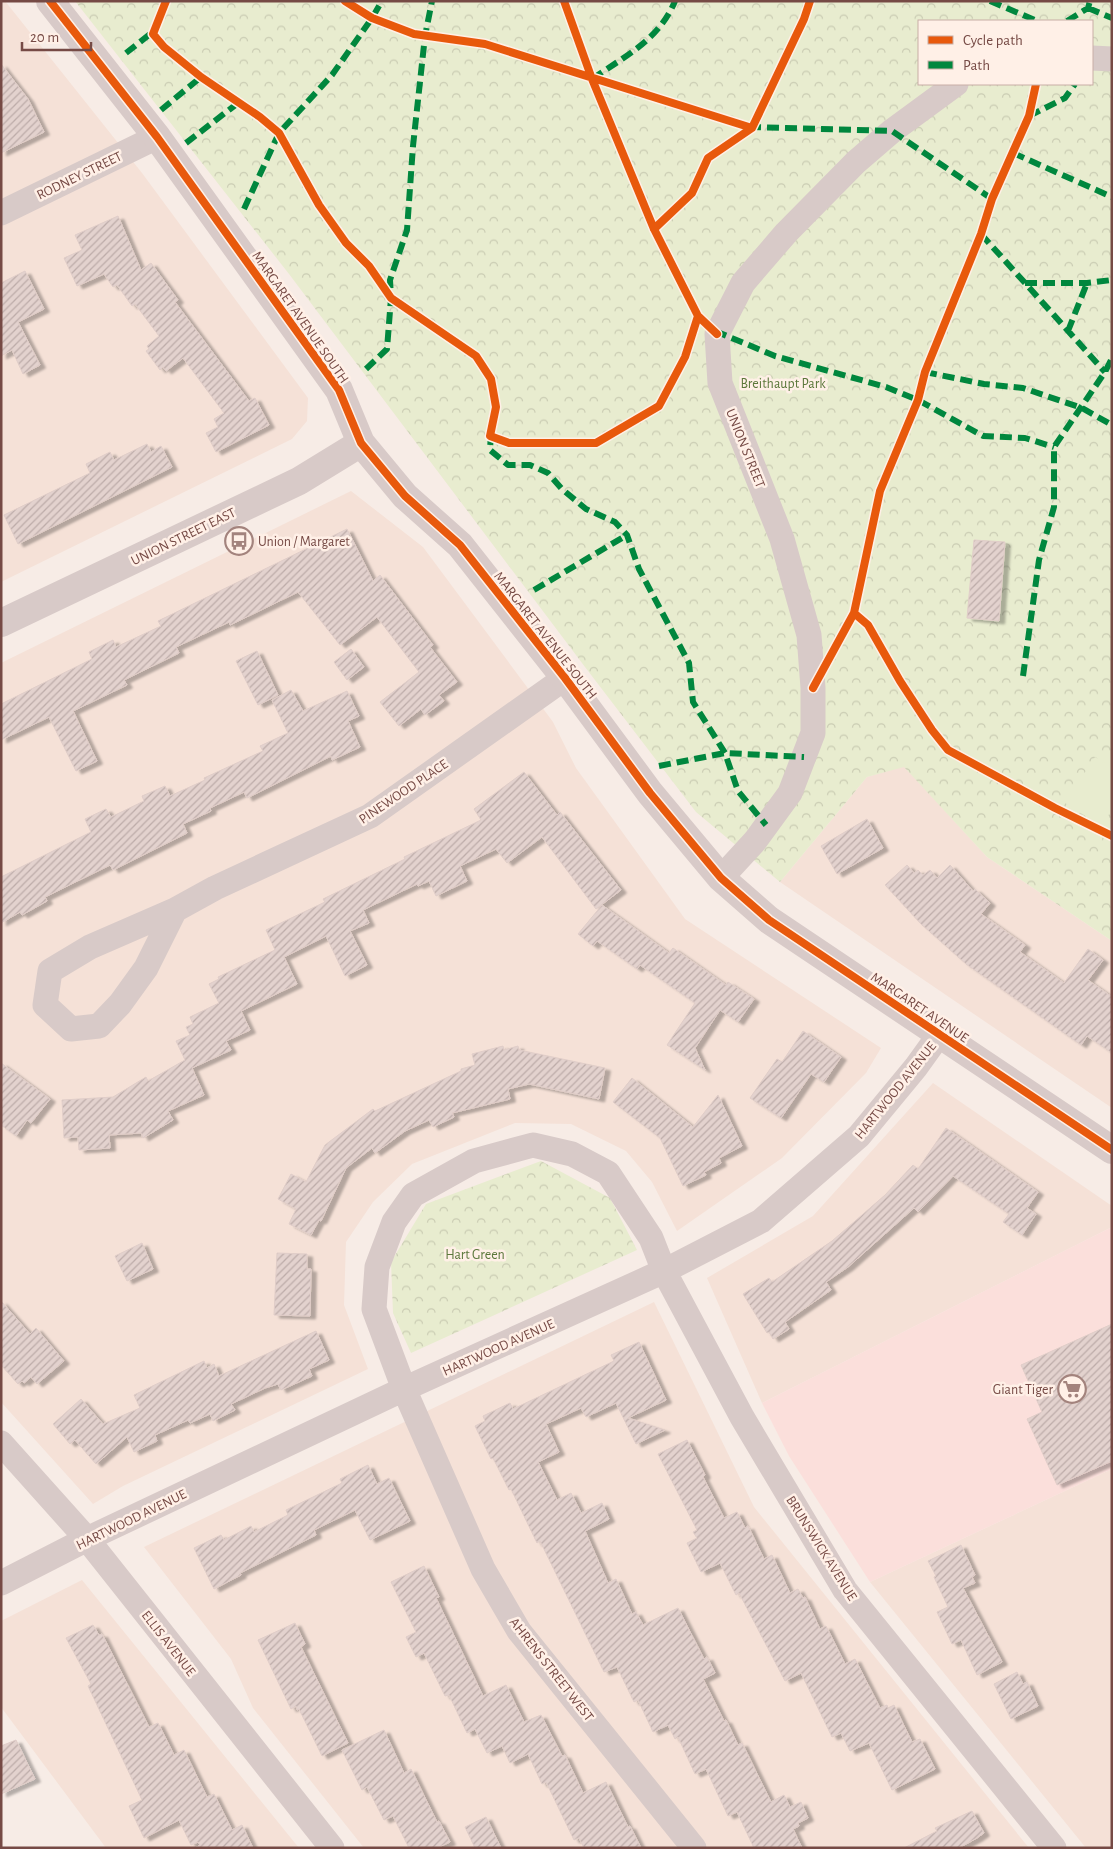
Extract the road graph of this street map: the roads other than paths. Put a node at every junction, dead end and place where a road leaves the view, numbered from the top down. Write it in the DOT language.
graph roads {
  1 [pos="50,1"];
  2 [pos="1093,58"];
  3 [pos="1112,59"];
  4 [pos="955,85"];
  5 [pos="157,138"];
  6 [pos="1,213"];
  7 [pos="362,443"];
  8 [pos="1,623"];
  9 [pos="565,678"];
  10 [pos="721,878"];
  11 [pos="175,910"];
  12 [pos="939,1035"];
  13 [pos="1112,1150"];
  14 [pos="664,1271"];
  15 [pos="404,1389"];
  16 [pos="1,1443"];
  17 [pos="87,1540"];
  18 [pos="1,1583"];
  19 [pos="332,1848"];
  20 [pos="694,1848"];
  21 [pos="1054,1848"];
  1 -- 5 [label="street, MARGARET AVENUE SOUTH"];
  2 -- 3 [label="street"];
  4 -- 10 [label="street, UNION STREET"];
  5 -- 6 [label="street, RODNEY STREET"];
  5 -- 7 [label="street, MARGARET AVENUE SOUTH"];
  7 -- 8 [label="street, UNION STREET EAST"];
  7 -- 9 [label="street, MARGARET AVENUE SOUTH"];
  9 -- 10 [label="street, MARGARET AVENUE SOUTH"];
  9 -- 11 [label="street, PINEWOOD PLACE"];
  10 -- 12 [label="street, MARGARET AVENUE"];
  11 -- 11 [label="street, PINEWOOD PLACE"];
  12 -- 13 [label="street, MARGARET AVENUE"];
  12 -- 14 [label="street, HARTWOOD AVENUE"];
  14 -- 15 [label="street, HARTWOOD AVENUE"];
  14 -- 15 [label="street, BRUNSWICK AVENUE"];
  14 -- 21 [label="street, BRUNSWICK AVENUE"];
  15 -- 17 [label="street, HARTWOOD AVENUE"];
  15 -- 20 [label="street, AHRENS STREET WEST"];
  16 -- 17 [label="street, ELLIS AVENUE"];
  17 -- 18 [label="street, HARTWOOD AVENUE"];
  17 -- 19 [label="street, ELLIS AVENUE"];
}
